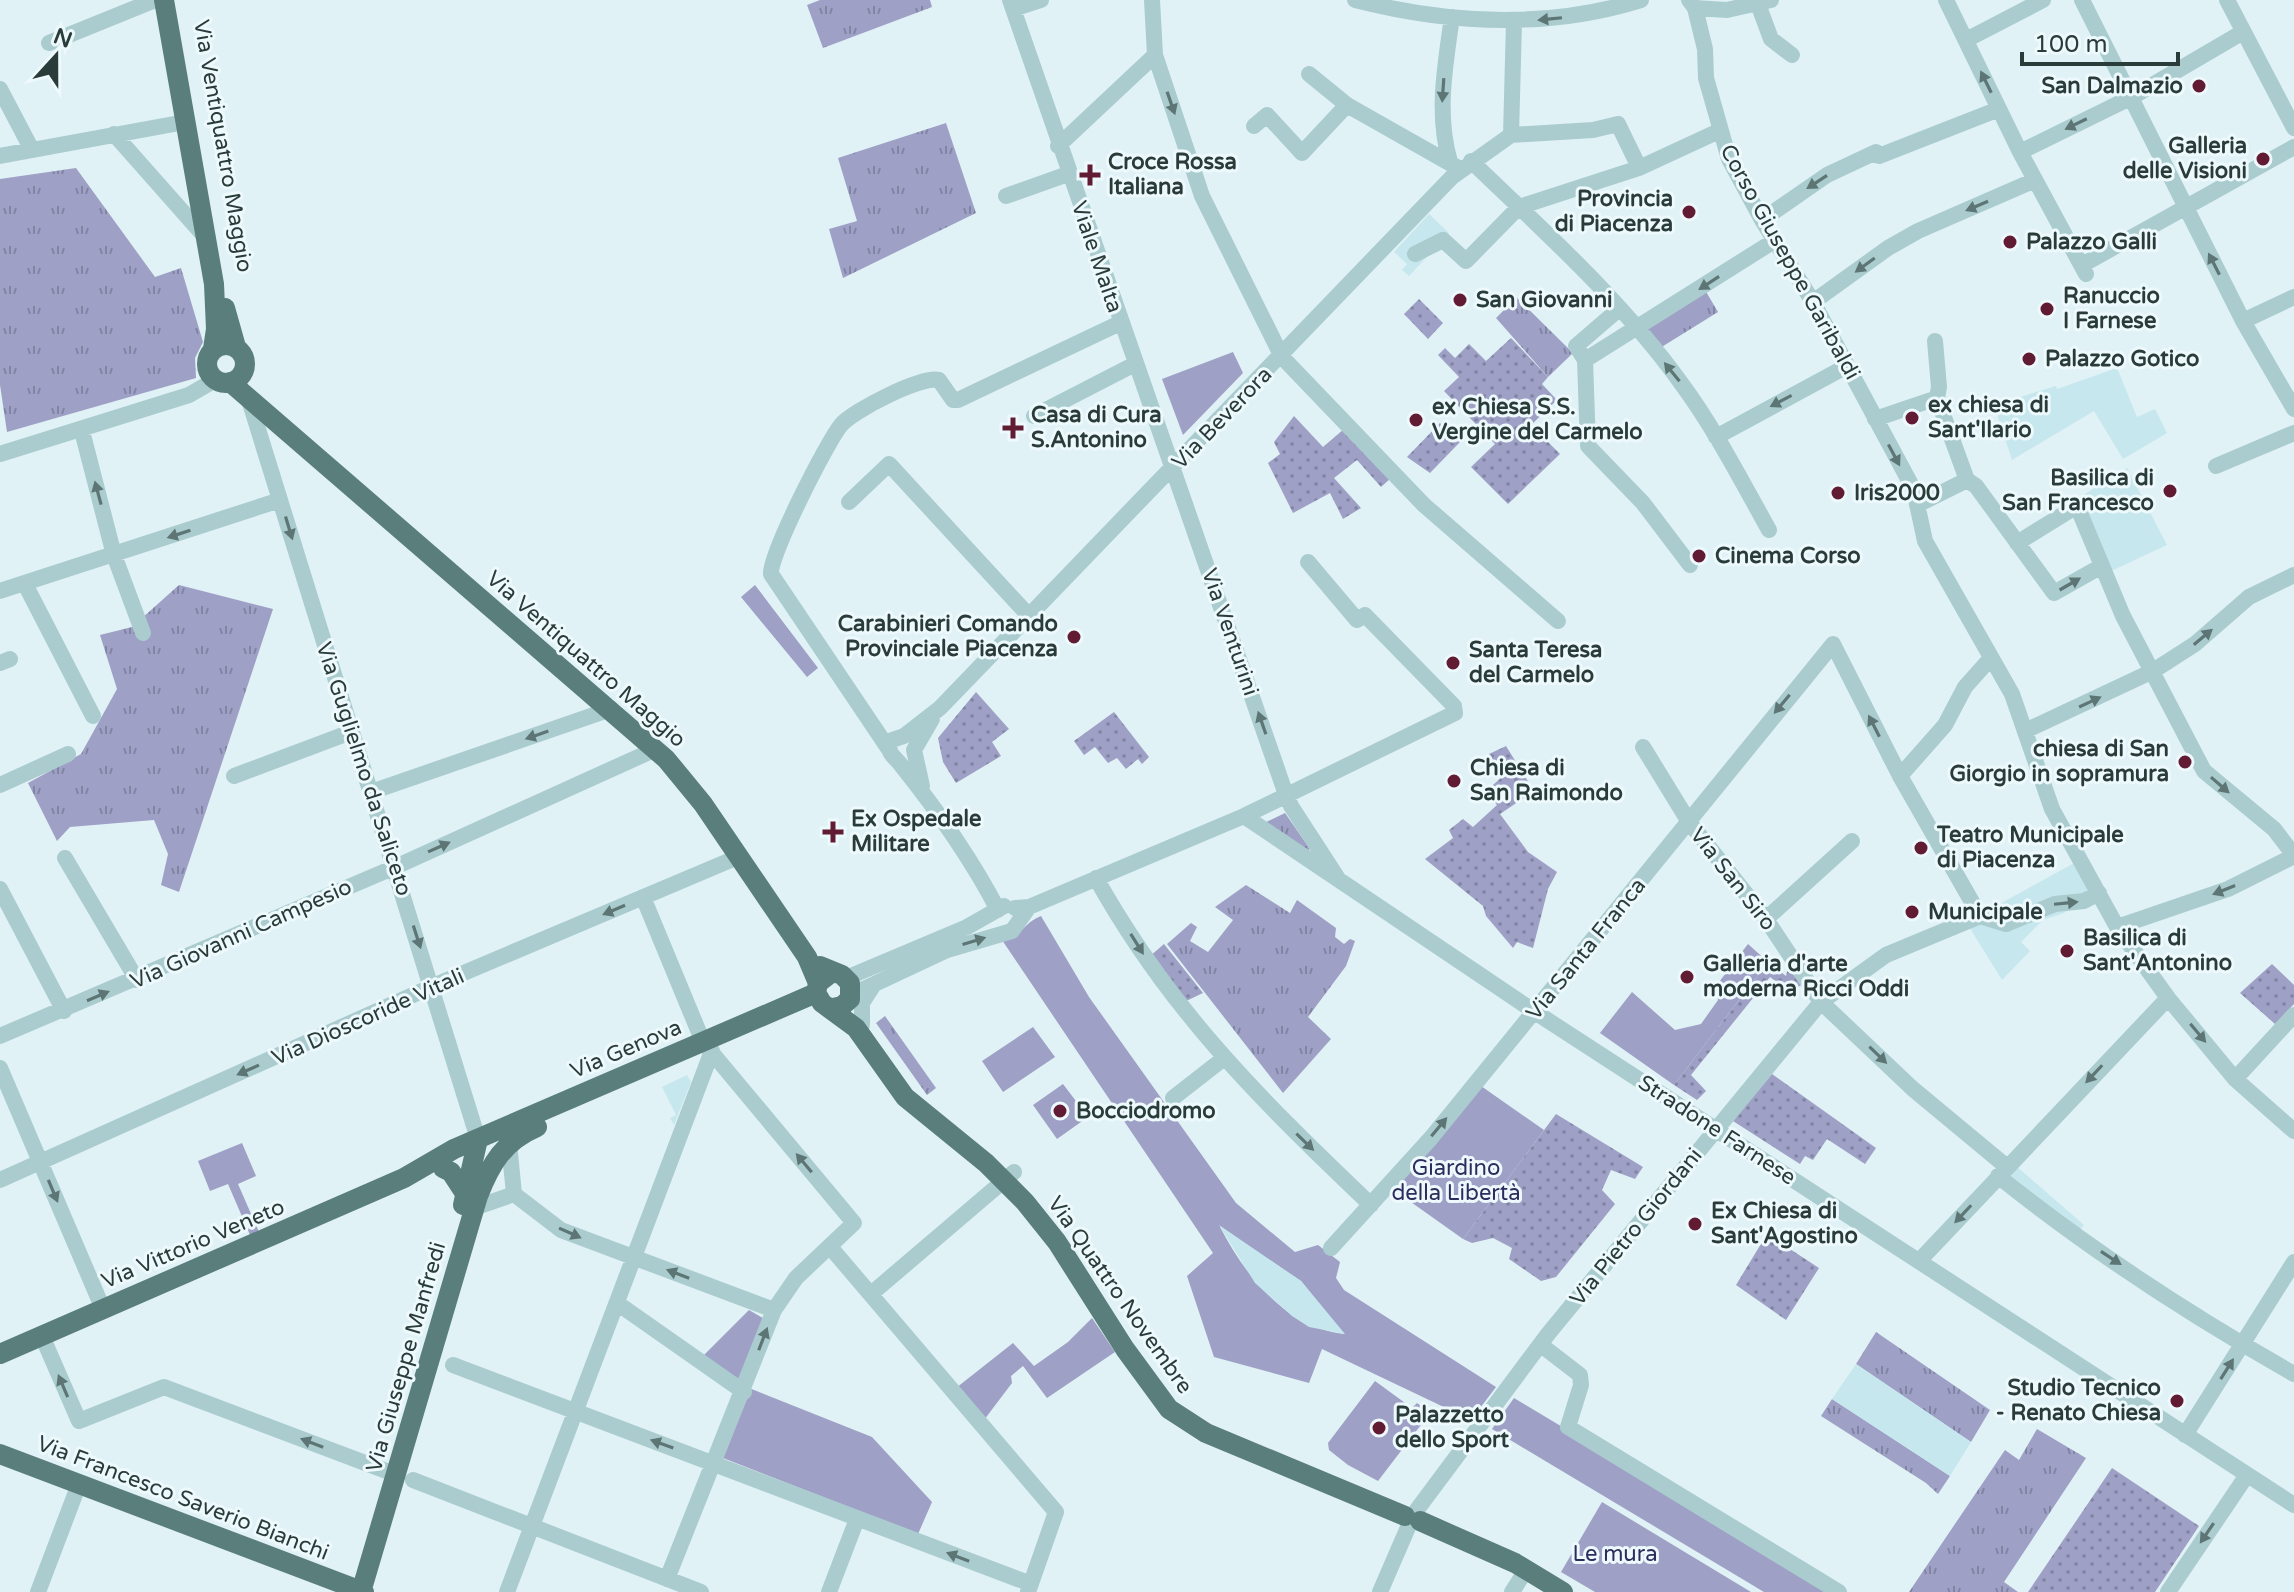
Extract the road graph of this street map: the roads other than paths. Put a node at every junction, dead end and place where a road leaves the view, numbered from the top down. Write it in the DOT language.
graph roads {
  1 [pos="155,0"];
  2 [pos="164,0"];
  3 [pos="175,0"];
  4 [pos="1041,0"];
  5 [pos="1152,0"];
  6 [pos="1355,0"];
  7 [pos="1641,0"];
  8 [pos="1946,0"];
  9 [pos="2043,0"];
  10 [pos="2082,0"];
  11 [pos="2227,0"];
  12 [pos="1764,2"];
  13 [pos="1692,4"];
  14 [pos="1011,5"];
  15 [pos="1443,11"];
  16 [pos="1514,22"];
  17 [pos="2243,32"];
  18 [pos="1966,40"];
  19 [pos="49,43"];
  20 [pos="1155,55"];
  21 [pos="1792,55"];
  22 [pos="1309,74"];
  23 [pos="0,89"];
  24 [pos="2132,97"];
  25 [pos="1347,105"];
  26 [pos="1999,109"];
  27 [pos="185,122"];
  28 [pos="1254,126"];
  29 [pos="2294,128"];
  30 [pos="1719,131"];
  31 [pos="114,134"];
  32 [pos="1511,135"];
  33 [pos="1058,146"];
  34 [pos="2294,147"];
  35 [pos="32,150"];
  36 [pos="2020,152"];
  37 [pos="0,156"];
  38 [pos="1636,161"];
  39 [pos="1461,164"];
  40 [pos="1068,174"];
  41 [pos="2035,180"];
  42 [pos="1006,196"];
  43 [pos="2185,206"];
  44 [pos="1519,207"];
  45 [pos="1762,220"];
  46 [pos="211,232"];
  47 [pos="1774,241"];
  48 [pos="1415,254"];
  49 [pos="2294,297"];
  50 [pos="1813,302"];
  51 [pos="1619,309"];
  52 [pos="2243,321"];
  53 [pos="1120,323"];
  54 [pos="1638,329"];
  55 [pos="1935,341"];
  56 [pos="236,347"];
  57 [pos="213,349"];
  58 [pos="1282,357"];
  59 [pos="1585,360"];
  60 [pos="1135,364"];
  61 [pos="245,366"];
  62 [pos="1847,366"];
  63 [pos="222,381"];
  64 [pos="1937,398"];
  65 [pos="249,400"];
  66 [pos="2294,409"];
  67 [pos="1034,416"];
  68 [pos="1875,419"];
  69 [pos="82,431"];
  70 [pos="2294,433"];
  71 [pos="291,436"];
  72 [pos="1716,437"];
  73 [pos="0,454"];
  74 [pos="2216,466"];
  75 [pos="1173,468"];
  76 [pos="1967,480"];
  77 [pos="280,500"];
  78 [pos="849,502"];
  79 [pos="1917,505"];
  80 [pos="1769,530"];
  81 [pos="2017,543"];
  82 [pos="114,555"];
  83 [pos="1308,562"];
  84 [pos="1690,565"];
  85 [pos="2100,567"];
  86 [pos="2294,575"];
  87 [pos="25,584"];
  88 [pos="0,591"];
  89 [pos="1030,617"];
  90 [pos="1558,621"];
  91 [pos="143,633"];
  92 [pos="1990,659"];
  93 [pos="2153,671"];
  94 [pos="940,708"];
  95 [pos="611,709"];
  96 [pos="93,716"];
  97 [pos="2025,731"];
  98 [pos="351,732"];
  99 [pos="897,745"];
  100 [pos="1643,747"];
  101 [pos="656,749"];
  102 [pos="914,750"];
  103 [pos="68,754"];
  104 [pos="234,776"];
  105 [pos="1900,776"];
  106 [pos="0,785"];
  107 [pos="371,792"];
  108 [pos="924,795"];
  109 [pos="1287,796"];
  110 [pos="1244,816"];
  111 [pos="1689,822"];
  112 [pos="1852,841"];
  113 [pos="1318,847"];
  114 [pos="1298,855"];
  115 [pos="2294,856"];
  116 [pos="738,857"];
  117 [pos="65,858"];
  118 [pos="395,867"];
  119 [pos="1096,878"];
  120 [pos="1342,885"];
  121 [pos="0,889"];
  122 [pos="2099,893"];
  123 [pos="643,897"];
  124 [pos="1012,910"];
  125 [pos="1980,916"];
  126 [pos="1766,919"];
  127 [pos="2117,927"];
  128 [pos="137,980"];
  129 [pos="874,984"];
  130 [pos="433,986"];
  131 [pos="833,991"];
  132 [pos="2168,998"];
  133 [pos="1821,1002"];
  134 [pos="64,1011"];
  135 [pos="1535,1012"];
  136 [pos="2294,1015"];
  137 [pos="862,1025"];
  138 [pos="0,1036"];
  139 [pos="717,1058"];
  140 [pos="1223,1059"];
  141 [pos="0,1068"];
  142 [pos="2235,1079"];
  143 [pos="700,1087"];
  144 [pos="1173,1098"];
  145 [pos="1716,1129"];
  146 [pos="2294,1131"];
  147 [pos="487,1152"];
  148 [pos="41,1163"];
  149 [pos="443,1168"];
  150 [pos="2002,1172"];
  151 [pos="1009,1176"];
  152 [pos="404,1178"];
  153 [pos="0,1180"];
  154 [pos="514,1194"];
  155 [pos="470,1201"];
  156 [pos="1025,1202"];
  157 [pos="1371,1205"];
  158 [pos="1067,1235"];
  159 [pos="831,1248"];
  160 [pos="1331,1248"];
  161 [pos="634,1258"];
  162 [pos="1919,1261"];
  163 [pos="2294,1262"];
  164 [pos="1100,1291"];
  165 [pos="871,1294"];
  166 [pos="617,1303"];
  167 [pos="103,1309"];
  168 [pos="774,1310"];
  169 [pos="1112,1329"];
  170 [pos="42,1336"];
  171 [pos="1541,1345"];
  172 [pos="2242,1345"];
  173 [pos="1125,1349"];
  174 [pos="0,1354"];
  175 [pos="453,1365"];
  176 [pos="2294,1374"];
  177 [pos="744,1392"];
  178 [pos="1183,1404"];
  179 [pos="576,1412"];
  180 [pos="2185,1435"];
  181 [pos="1252,1451"];
  182 [pos="0,1454"];
  183 [pos="714,1463"];
  184 [pos="398,1475"];
  185 [pos="2247,1475"];
  186 [pos="79,1484"];
  187 [pos="2294,1505"];
  188 [pos="1412,1518"];
  189 [pos="857,1519"];
  190 [pos="532,1525"];
  191 [pos="1526,1570"];
  192 [pos="667,1579"];
  193 [pos="1029,1588"];
  194 [pos="357,1591"];
  195 [pos="38,1592"];
  196 [pos="507,1592"];
  197 [pos="701,1592"];
  198 [pos="829,1592"];
  199 [pos="1380,1592"];
  200 [pos="1512,1592"];
  201 [pos="1563,1592"];
  202 [pos="1839,1592"];
  203 [pos="2168,1592"];
  1 -- 19 [label="street"];
  2 -- 27 [label="main road, Via Ventiquattro Maggio"];
  3 -- 46 [label="main road, Via Ventiquattro Maggio"];
  4 -- 14 [label="street"];
  5 -- 20 [label="street"];
  6 -- 15 [label="street"];
  7 -- 16 [label="street, one-way"];
  8 -- 18 [label="street"];
  9 -- 18 [label="street"];
  10 -- 24 [label="street"];
  11 -- 17 [label="street"];
  12 -- 13 [label="street"];
  12 -- 21 [label="street"];
  13 -- 30 [label="street, Corso Giuseppe Garibaldi"];
  14 -- 33 [label="street, Viale Malta"];
  15 -- 16 [label="street"];
  15 -- 39 [label="street, one-way"];
  16 -- 32 [label="street"];
  17 -- 24 [label="street"];
  17 -- 29 [label="street"];
  26 -- 18 [label="street, one-way"];
  20 -- 33 [label="street"];
  20 -- 58 [label="street, one-way"];
  22 -- 25 [label="street"];
  23 -- 35 [label="street"];
  24 -- 36 [label="street, one-way"];
  24 -- 43 [label="street"];
  25 -- 28 [label="street"];
  25 -- 39 [label="street"];
  26 -- 36 [label="street"];
  26 -- 45 [label="street, one-way"];
  27 -- 31 [label="street"];
  27 -- 46 [label="main road, Via Ventiquattro Maggio"];
  30 -- 44 [label="street"];
  30 -- 45 [label="street, Corso Giuseppe Garibaldi"];
  31 -- 35 [label="street"];
  31 -- 46 [label="street, Via Ventiquattro Maggio"];
  32 -- 38 [label="street"];
  32 -- 39 [label="street, Via Beverora"];
  33 -- 40 [label="street, Viale Malta"];
  34 -- 43 [label="street"];
  35 -- 37 [label="street"];
  36 -- 41 [label="street"];
  39 -- 44 [label="street"];
  39 -- 58 [label="street, Via Beverora"];
  40 -- 42 [label="street"];
  40 -- 53 [label="street, Viale Malta"];
  41 -- 43 [label="street"];
  41 -- 50 [label="street, one-way"];
  52 -- 43 [label="street, one-way"];
  44 -- 48 [label="street"];
  44 -- 51 [label="street"];
  45 -- 47 [label="street, Corso Giuseppe Garibaldi"];
  46 -- 56 [label="main road, Via Ventiquattro Maggio"];
  46 -- 57 [label="main road, Via Ventiquattro Maggio"];
  47 -- 50 [label="street, Corso Giuseppe Garibaldi"];
  47 -- 54 [label="street, one-way"];
  49 -- 52 [label="street"];
  50 -- 62 [label="street, Corso Giuseppe Garibaldi"];
  51 -- 54 [label="street"];
  51 -- 59 [label="street"];
  52 -- 66 [label="street"];
  53 -- 60 [label="street, Viale Malta"];
  53 -- 99 [label="street"];
  54 -- 59 [label="street"];
  72 -- 54 [label="street, one-way"];
  55 -- 64 [label="street"];
  56 -- 57 [label="main road"];
  56 -- 61 [label="main road, Via Ventiquattro Maggio"];
  57 -- 63 [label="main road, Via Ventiquattro Maggio"];
  58 -- 75 [label="street, Via Beverora"];
  58 -- 90 [label="street"];
  59 -- 84 [label="street"];
  60 -- 67 [label="street"];
  60 -- 75 [label="street, Viale Malta"];
  61 -- 63 [label="main road"];
  61 -- 71 [label="main road, Via Ventiquattro Maggio"];
  62 -- 68 [label="street, Corso Giuseppe Garibaldi"];
  62 -- 72 [label="street, one-way"];
  63 -- 65 [label="main road, Via Ventiquattro Maggio"];
  63 -- 69 [label="street"];
  64 -- 68 [label="street"];
  64 -- 76 [label="street"];
  65 -- 71 [label="main road, Via Ventiquattro Maggio"];
  65 -- 77 [label="street, Via Guglielmo da Saliceto"];
  68 -- 79 [label="street, Corso Giuseppe Garibaldi, one-way"];
  69 -- 73 [label="street"];
  82 -- 69 [label="street, one-way"];
  70 -- 74 [label="street"];
  71 -- 95 [label="main road, Via Ventiquattro Maggio"];
  72 -- 80 [label="street"];
  75 -- 89 [label="street, Via Beverora"];
  109 -- 75 [label="street, Via Venturini, one-way"];
  76 -- 79 [label="street"];
  76 -- 81 [label="street"];
  77 -- 82 [label="street, one-way"];
  77 -- 98 [label="street, Via Guglielmo da Saliceto, one-way"];
  78 -- 89 [label="street"];
  79 -- 92 [label="street, Corso Giuseppe Garibaldi"];
  81 -- 85 [label="street, one-way"];
  81 -- 85 [label="street"];
  82 -- 87 [label="street"];
  82 -- 91 [label="street"];
  83 -- 109 [label="street"];
  85 -- 93 [label="street"];
  93 -- 86 [label="street, one-way"];
  87 -- 88 [label="street"];
  87 -- 96 [label="street"];
  89 -- 94 [label="street, Via Beverora"];
  92 -- 97 [label="street, Corso Giuseppe Garibaldi"];
  92 -- 105 [label="street"];
  97 -- 93 [label="street, one-way"];
  93 -- 115 [label="street, one-way"];
  94 -- 99 [label="street"];
  94 -- 102 [label="street"];
  95 -- 101 [label="main road, Via Ventiquattro Maggio"];
  95 -- 107 [label="street, one-way"];
  97 -- 122 [label="street, Corso Giuseppe Garibaldi"];
  98 -- 104 [label="street"];
  98 -- 107 [label="street, Via Guglielmo da Saliceto"];
  99 -- 102 [label="street"];
  99 -- 108 [label="street"];
  100 -- 111 [label="street, Via San Siro"];
  101 -- 116 [label="main road, Via Ventiquattro Maggio"];
  118 -- 101 [label="street, Via Giovanni Campesio, one-way"];
  102 -- 108 [label="street"];
  103 -- 106 [label="street"];
  105 -- 111 [label="street, Via Santa Franca, one-way"];
  105 -- 125 [label="street"];
  107 -- 118 [label="street, Via Guglielmo da Saliceto"];
  108 -- 124 [label="street"];
  109 -- 110 [label="street"];
  109 -- 113 [label="street, Stradone Farnese"];
  110 -- 114 [label="street, Stradone Farnese"];
  110 -- 119 [label="street"];
  111 -- 126 [label="street, Via San Siro"];
  111 -- 135 [label="street, Via Santa Franca"];
  112 -- 126 [label="street"];
  113 -- 114 [label="street"];
  113 -- 120 [label="street, Stradone Farnese"];
  114 -- 120 [label="street, Stradone Farnese"];
  115 -- 127 [label="street, one-way"];
  116 -- 123 [label="street, Via Dioscoride Vitali"];
  116 -- 131 [label="main road, Via Ventiquattro Maggio"];
  117 -- 128 [label="street"];
  118 -- 128 [label="street, Via Giovanni Campesio"];
  118 -- 130 [label="street, Via Guglielmo da Saliceto, one-way"];
  119 -- 124 [label="street"];
  119 -- 140 [label="street, one-way"];
  120 -- 135 [label="street, Stradone Farnese"];
  121 -- 134 [label="street"];
  125 -- 122 [label="street, one-way"];
  122 -- 127 [label="street, Corso Giuseppe Garibaldi"];
  123 -- 130 [label="street, Via Dioscoride Vitali, one-way"];
  123 -- 139 [label="street"];
  129 -- 124 [label="street, one-way"];
  124 -- 131 [label="street"];
  125 -- 133 [label="street, Via Pietro Giordani"];
  126 -- 133 [label="street, Via San Siro"];
  127 -- 132 [label="street, Corso Giuseppe Garibaldi"];
  134 -- 128 [label="street, Via Giovanni Campesio, one-way"];
  129 -- 131 [label="street"];
  129 -- 137 [label="street"];
  130 -- 147 [label="street, Via Guglielmo da Saliceto"];
  130 -- 148 [label="street, Via Dioscoride Vitali, one-way"];
  131 -- 137 [label="main road, Via Quattro Novembre"];
  131 -- 139 [label="main road, Via Genova"];
  131 -- 151 [label="main road, Via Quattro Novembre"];
  132 -- 142 [label="street, Corso Giuseppe Garibaldi, one-way"];
  132 -- 150 [label="street, one-way"];
  133 -- 145 [label="street, Via Pietro Giordani"];
  133 -- 150 [label="street, Via San Siro, one-way"];
  134 -- 138 [label="street, Via Giovanni Campesio"];
  135 -- 145 [label="street, Stradone Farnese"];
  157 -- 135 [label="street, Via Santa Franca, one-way"];
  136 -- 142 [label="street"];
  137 -- 151 [label="main road, Via Quattro Novembre"];
  139 -- 143 [label="street"];
  139 -- 143 [label="street"];
  139 -- 147 [label="main road, Via Genova"];
  139 -- 147 [label="main road, Via Genova"];
  159 -- 139 [label="street, one-way"];
  140 -- 144 [label="street"];
  140 -- 157 [label="street, one-way"];
  141 -- 148 [label="street"];
  142 -- 146 [label="street, Corso Giuseppe Garibaldi"];
  143 -- 161 [label="street"];
  145 -- 162 [label="street, Stradone Farnese"];
  145 -- 171 [label="street, Via Pietro Giordani"];
  147 -- 149 [label="main road, Via Genova"];
  147 -- 152 [label="main road, Via Vittorio Veneto"];
  147 -- 154 [label="street, Via Guglielmo da Saliceto"];
  147 -- 155 [label="main road"];
  147 -- 155 [label="main road, Via Giuseppe Manfredi"];
  148 -- 153 [label="street, Via Dioscoride Vitali"];
  148 -- 167 [label="street, one-way"];
  149 -- 152 [label="main road, Via Vittorio Veneto"];
  149 -- 155 [label="main road"];
  150 -- 162 [label="street, one-way"];
  150 -- 172 [label="street, Via San Siro, one-way"];
  151 -- 156 [label="main road, Via Quattro Novembre"];
  151 -- 158 [label="main road, Via Quattro Novembre"];
  151 -- 165 [label="street"];
  152 -- 167 [label="main road, Via Vittorio Veneto"];
  154 -- 155 [label="street"];
  154 -- 161 [label="street, one-way"];
  155 -- 184 [label="main road, Via Giuseppe Manfredi"];
  156 -- 158 [label="main road"];
  156 -- 169 [label="main road, Via Quattro Novembre"];
  157 -- 160 [label="street, Via Santa Franca"];
  158 -- 164 [label="main road, Via Quattro Novembre"];
  159 -- 165 [label="street"];
  159 -- 168 [label="street"];
  161 -- 166 [label="street"];
  168 -- 161 [label="street, one-way"];
  162 -- 180 [label="street, Stradone Farnese"];
  163 -- 172 [label="street"];
  164 -- 169 [label="main road"];
  164 -- 178 [label="main road, Via Quattro Novembre"];
  165 -- 193 [label="street"];
  166 -- 177 [label="street"];
  166 -- 179 [label="street"];
  167 -- 170 [label="main road, Via Vittorio Veneto"];
  177 -- 168 [label="street, one-way"];
  169 -- 173 [label="main road, Via Quattro Novembre"];
  170 -- 174 [label="main road, Via Vittorio Veneto"];
  184 -- 170 [label="street, one-way"];
  171 -- 188 [label="street, Via Pietro Giordani"];
  171 -- 202 [label="street"];
  172 -- 176 [label="street, Via San Siro"];
  180 -- 172 [label="street, one-way"];
  173 -- 178 [label="main road"];
  173 -- 181 [label="main road, Via Quattro Novembre"];
  175 -- 179 [label="street"];
  177 -- 183 [label="street"];
  178 -- 181 [label="main road, Via Quattro Novembre"];
  183 -- 179 [label="street, one-way"];
  179 -- 190 [label="street"];
  180 -- 185 [label="street, Stradone Farnese"];
  181 -- 188 [label="main road, Via Quattro Novembre"];
  182 -- 186 [label="main road, Via Francesco Saverio Bianchi"];
  183 -- 189 [label="street"];
  183 -- 192 [label="street"];
  184 -- 190 [label="street"];
  184 -- 194 [label="main road, Via Giuseppe Manfredi"];
  185 -- 187 [label="street, Stradone Farnese"];
  185 -- 203 [label="street, one-way"];
  186 -- 194 [label="main road, Via Francesco Saverio Bianchi"];
  186 -- 195 [label="street"];
  188 -- 191 [label="main road, Via Quattro Novembre"];
  188 -- 199 [label="street, Via Pietro Giordani"];
  193 -- 189 [label="street, one-way"];
  189 -- 198 [label="street"];
  190 -- 192 [label="street"];
  190 -- 196 [label="street"];
  191 -- 200 [label="street"];
  191 -- 201 [label="main road, Via Quattro Novembre"];
  192 -- 197 [label="street"];
}
